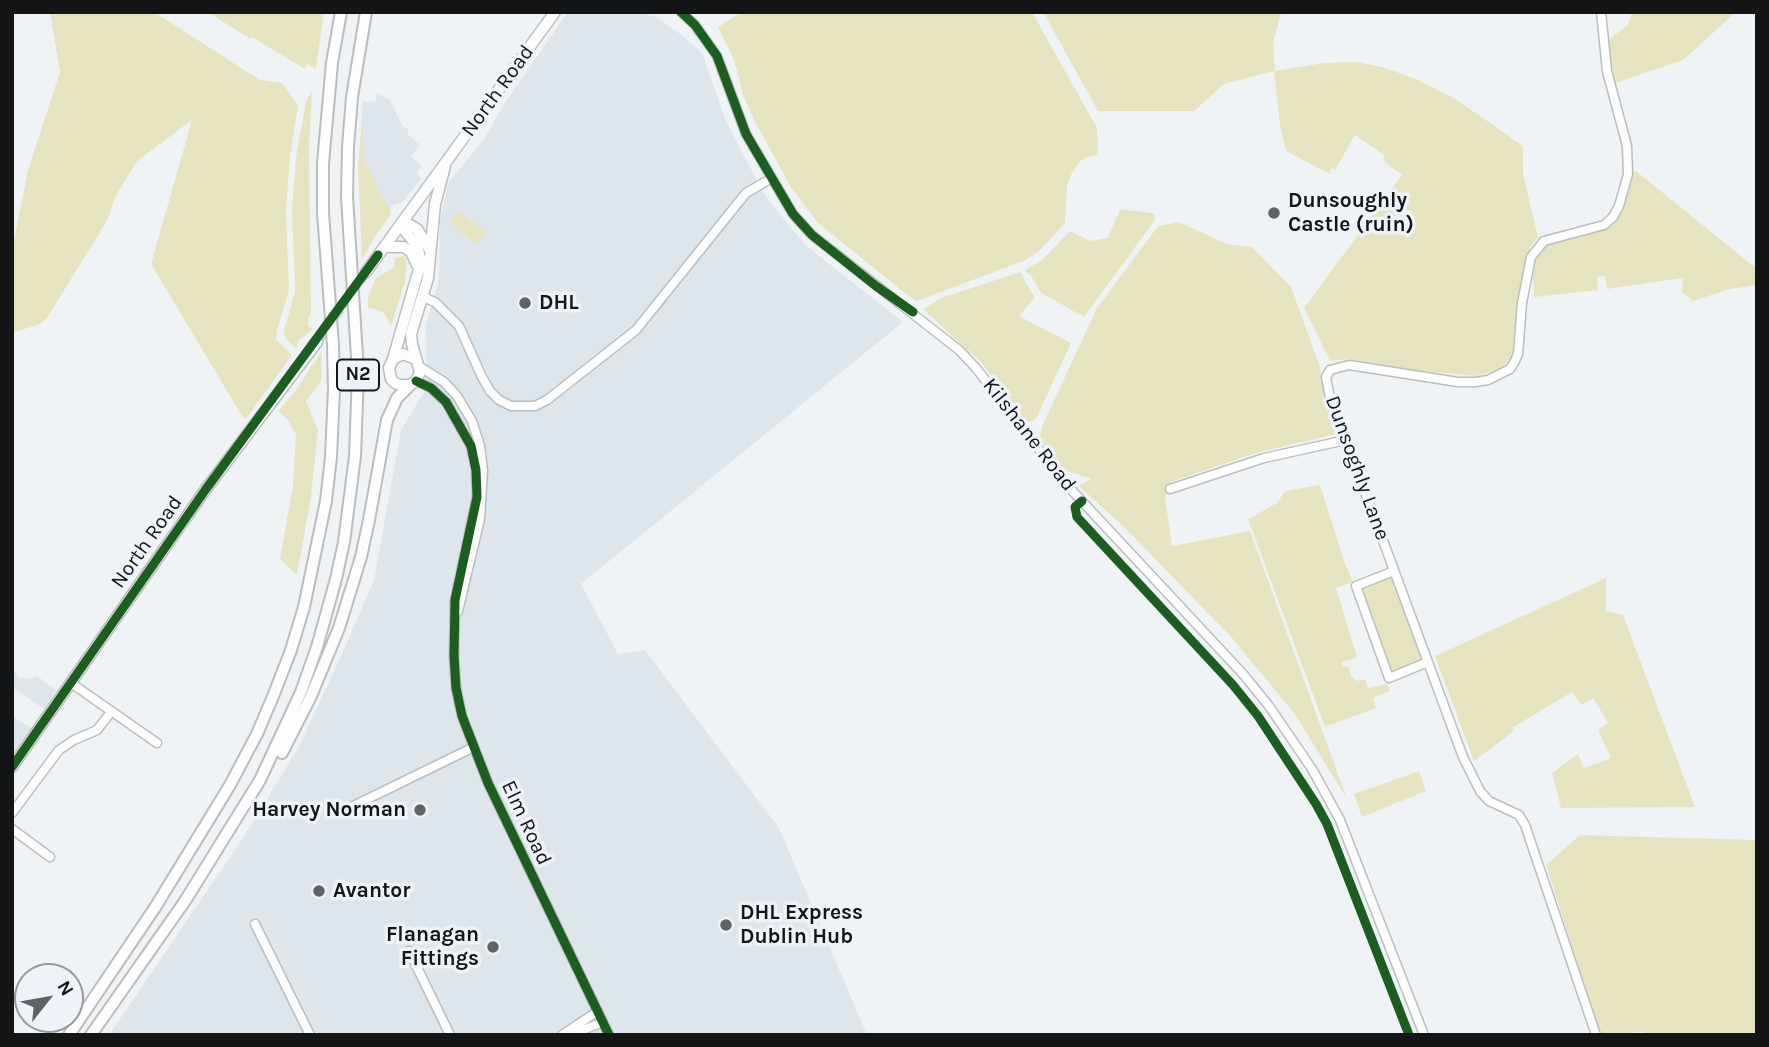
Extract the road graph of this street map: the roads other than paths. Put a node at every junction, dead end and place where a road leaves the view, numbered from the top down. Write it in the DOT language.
graph roads {
  1 [pos="341,12"];
  2 [pos="366,12"];
  3 [pos="555,12"];
  4 [pos="681,12"];
  5 [pos="1601,12"];
  6 [pos="446,162"];
  7 [pos="770,178"];
  8 [pos="403,221"];
  9 [pos="384,247"];
  10 [pos="430,252"];
  11 [pos="366,271"];
  12 [pos="418,272"];
  13 [pos="423,297"];
  14 [pos="317,342"];
  15 [pos="393,359"];
  16 [pos="418,363"];
  17 [pos="413,383"];
  18 [pos="1346,440"];
  19 [pos="1170,489"];
  20 [pos="1394,571"];
  21 [pos="456,613"];
  22 [pos="1428,662"];
  23 [pos="71,683"];
  24 [pos="111,712"];
  25 [pos="157,743"];
  26 [pos="472,748"];
  27 [pos="12,767"];
  28 [pos="347,809"];
  29 [pos="12,813"];
  30 [pos="12,829"];
  31 [pos="50,856"];
  32 [pos="255,924"];
  33 [pos="409,951"];
  34 [pos="113,1004"];
  35 [pos="598,1011"];
  36 [pos="603,1022"];
  37 [pos="565,1033"];
  38 [pos="69,1035"];
  39 [pos="91,1035"];
  40 [pos="310,1035"];
  41 [pos="450,1035"];
  42 [pos="609,1035"];
  43 [pos="1424,1035"];
  44 [pos="1596,1035"];
  1 -- 38 [label="highway, N2"];
  2 -- 34 [label="highway, N2"];
  3 -- 6 [label="main road, North Road"];
  4 -- 7 [label="street, Kilshane Road"];
  5 -- 18 [label="street, Dunsoghly Lane"];
  6 -- 8 [label="main road, North Road"];
  6 -- 10 [label="main road"];
  7 -- 13 [label="street"];
  7 -- 43 [label="street, Kilshane Road"];
  8 -- 9 [label="main road, North Road"];
  8 -- 10 [label="main road"];
  8 -- 12 [label="main road"];
  9 -- 11 [label="main road, North Road"];
  9 -- 12 [label="main road"];
  10 -- 13 [label="main road"];
  12 -- 15 [label="main road"];
  13 -- 16 [label="main road"];
  14 -- 23 [label="main road, North Road"];
  15 -- 16 [label="main road"];
  15 -- 17 [label="main road"];
  16 -- 17 [label="main road"];
  16 -- 21 [label="street, Elm Road"];
  17 -- 21 [label="street, Elm Road"];
  17 -- 34 [label="highway"];
  18 -- 19 [label="street"];
  18 -- 20 [label="street, Dunsoghly Lane"];
  20 -- 22 [label="street, Dunsoghly Lane"];
  20 -- 22 [label="street"];
  21 -- 26 [label="street, Elm Road"];
  22 -- 44 [label="street, Dunsoghly Lane"];
  23 -- 24 [label="street"];
  23 -- 27 [label="main road, North Road"];
  24 -- 25 [label="street"];
  24 -- 29 [label="street"];
  26 -- 28 [label="street"];
  26 -- 35 [label="street, Elm Road"];
  30 -- 31 [label="street"];
  32 -- 40 [label="street"];
  33 -- 41 [label="street"];
  34 -- 39 [label="highway, N2"];
  35 -- 36 [label="street, Elm Road"];
  35 -- 37 [label="street"];
  36 -- 37 [label="street"];
  36 -- 42 [label="street, Elm Road"];
}
